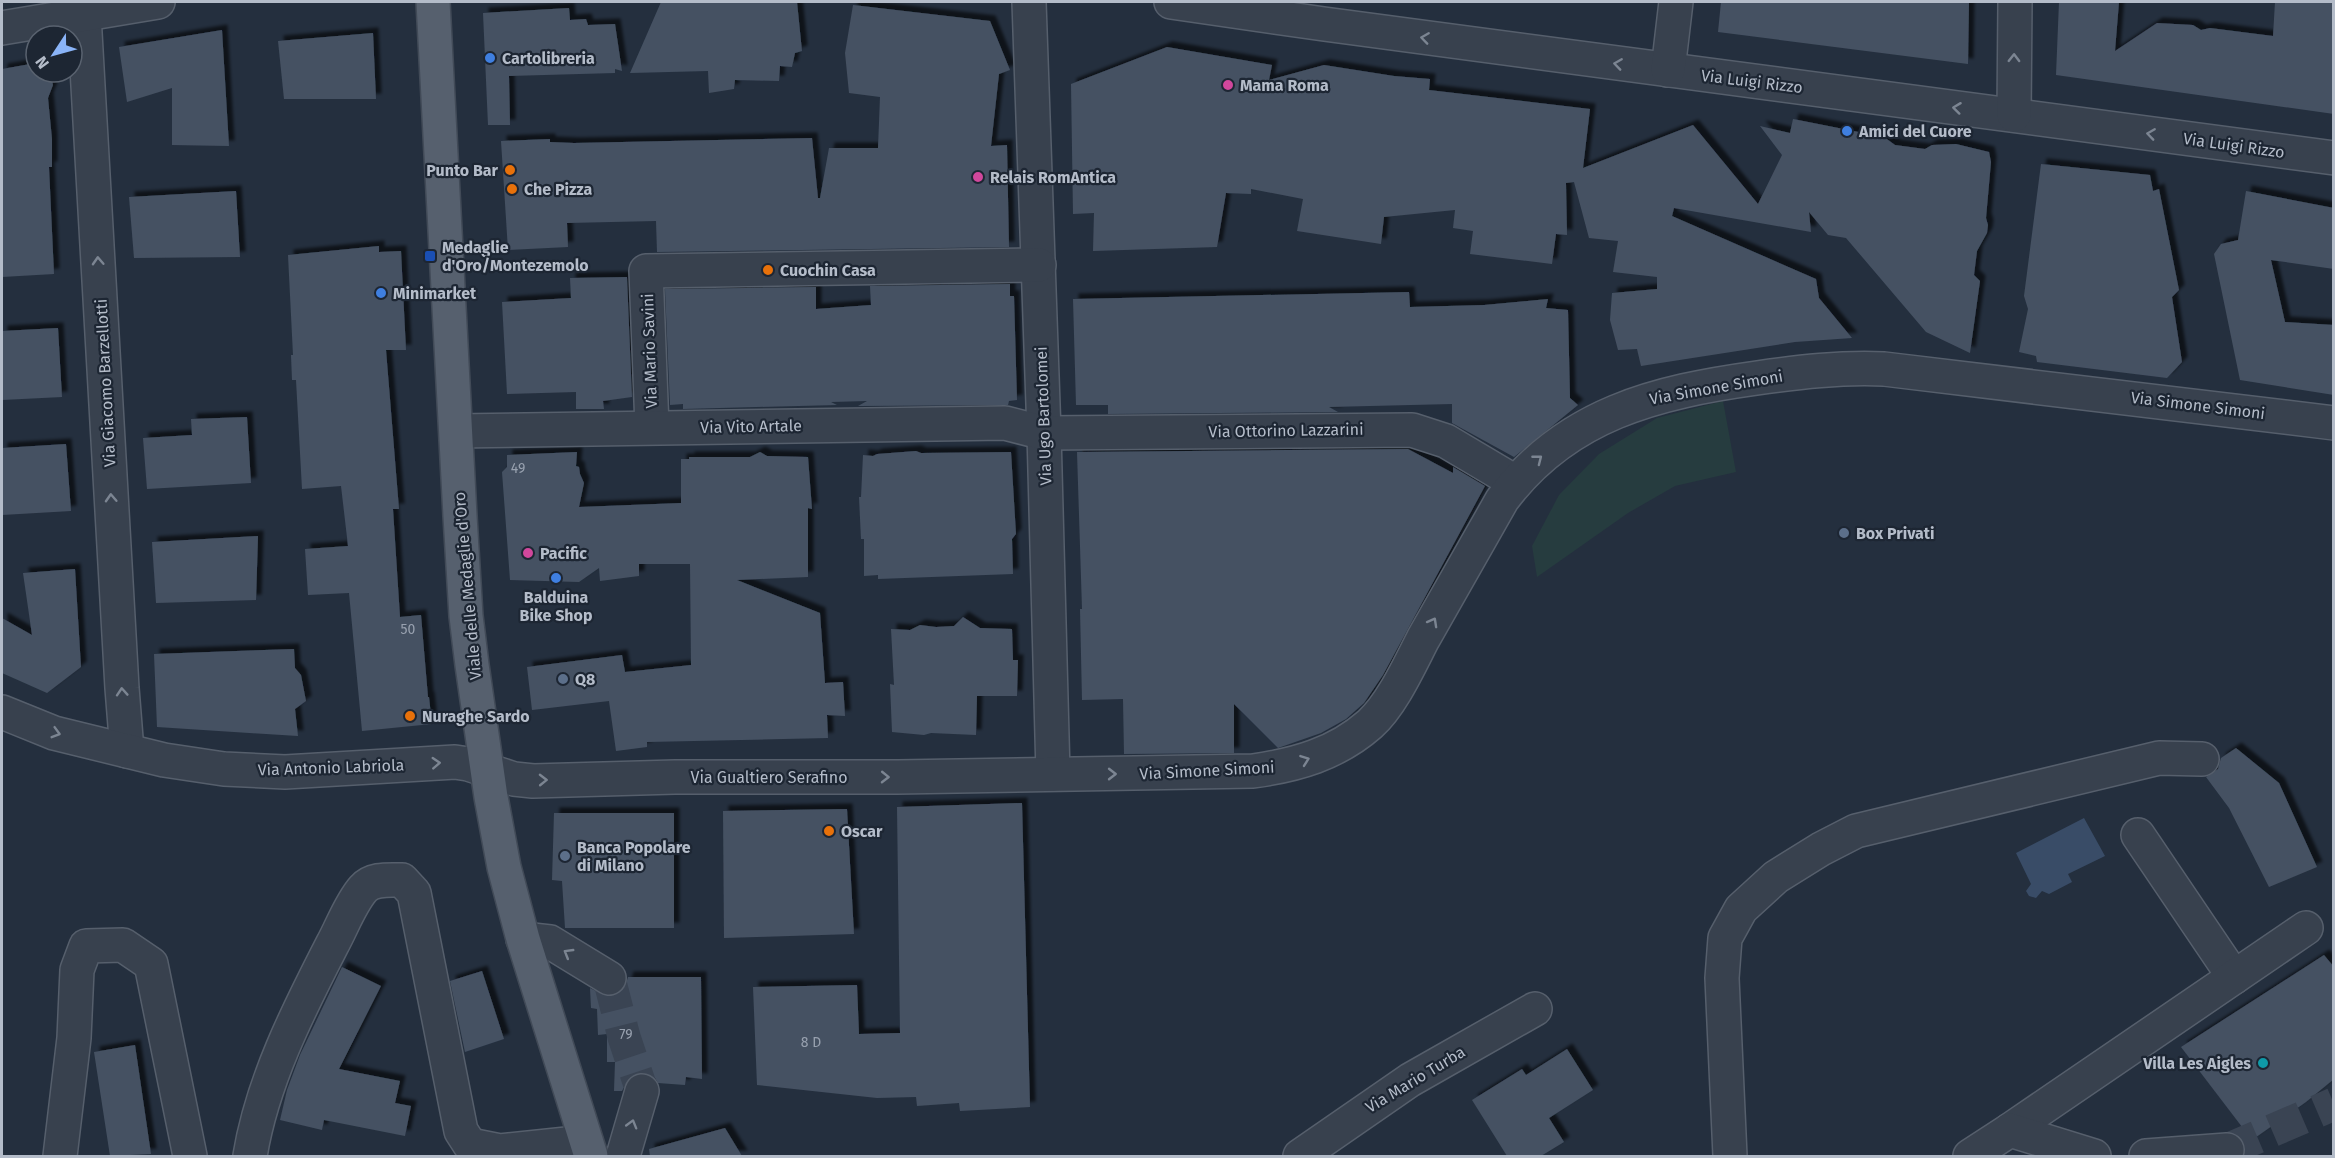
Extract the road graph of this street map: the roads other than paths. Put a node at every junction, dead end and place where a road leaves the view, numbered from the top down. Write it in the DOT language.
graph roads {
  1 [pos="158,2"];
  2 [pos="433,2"];
  3 [pos="1029,2"];
  4 [pos="1171,2"];
  5 [pos="1676,2"];
  6 [pos="2015,2"];
  7 [pos="84,15"];
  8 [pos="2,28"];
  9 [pos="1668,70"];
  10 [pos="2014,115"];
  11 [pos="2334,158"];
  12 [pos="1039,265"];
  13 [pos="2334,423"];
  14 [pos="652,427"];
  15 [pos="456,431"];
  16 [pos="1044,433"];
  17 [pos="1515,482"];
  18 [pos="2,712"];
  19 [pos="127,750"];
  20 [pos="2202,759"];
  21 [pos="487,770"];
  22 [pos="1053,774"];
  23 [pos="2138,835"];
  24 [pos="2306,928"];
  25 [pos="523,939"];
  26 [pos="2234,977"];
  27 [pos="609,978"];
  28 [pos="1535,1009"];
  29 [pos="642,1091"];
  30 [pos="2010,1130"];
  31 [pos="588,1149"];
  32 [pos="2227,1150"];
  33 [pos="522,1153"];
  34 [pos="60,1156"];
  35 [pos="190,1156"];
  36 [pos="250,1156"];
  37 [pos="623,1156"];
  38 [pos="1300,1156"];
  39 [pos="1730,1156"];
  40 [pos="1970,1156"];
  41 [pos="2094,1156"];
  42 [pos="2146,1156"];
  1 -- 7 [label="street"];
  2 -- 15 [label="main road, Viale delle Medaglie d'Oro"];
  3 -- 12 [label="street, Via Ugo Bartolomei"];
  9 -- 4 [label="street, Via Luigi Rizzo, one-way"];
  5 -- 9 [label="street"];
  10 -- 6 [label="street, one-way"];
  7 -- 8 [label="street"];
  19 -- 7 [label="street, Via Giacomo Barzellotti, one-way"];
  10 -- 9 [label="street, Via Luigi Rizzo, one-way"];
  11 -- 10 [label="street, Via Luigi Rizzo, one-way"];
  12 -- 14 [label="street, Via Mario Savini"];
  12 -- 16 [label="street, Via Ugo Bartolomei"];
  17 -- 13 [label="street, Via Simone Simoni, one-way"];
  14 -- 15 [label="street, Via Vito Artale"];
  14 -- 16 [label="street, Via Vito Artale"];
  15 -- 21 [label="main road, Viale delle Medaglie d'Oro"];
  16 -- 17 [label="street, Via Ottorino Lazzarini"];
  16 -- 22 [label="street, Via Ugo Bartolomei"];
  22 -- 17 [label="street, Via Simone Simoni, one-way"];
  18 -- 19 [label="street, Via Antonio Labriola, one-way"];
  19 -- 21 [label="street, Via Antonio Labriola, one-way"];
  20 -- 39 [label="street"];
  21 -- 22 [label="street, Via Gualtiero Serafino, one-way"];
  21 -- 25 [label="main road, Viale delle Medaglie d'Oro"];
  23 -- 26 [label="street"];
  24 -- 26 [label="street"];
  27 -- 25 [label="street, one-way"];
  25 -- 31 [label="main road, Viale delle Medaglie d'Oro"];
  26 -- 30 [label="street"];
  28 -- 38 [label="street, Via Mario Turba"];
  37 -- 29 [label="street, one-way"];
  30 -- 40 [label="street"];
  30 -- 41 [label="street"];
  31 -- 33 [label="street"];
  32 -- 42 [label="street"];
  33 -- 36 [label="street"];
  34 -- 35 [label="street"];
}
